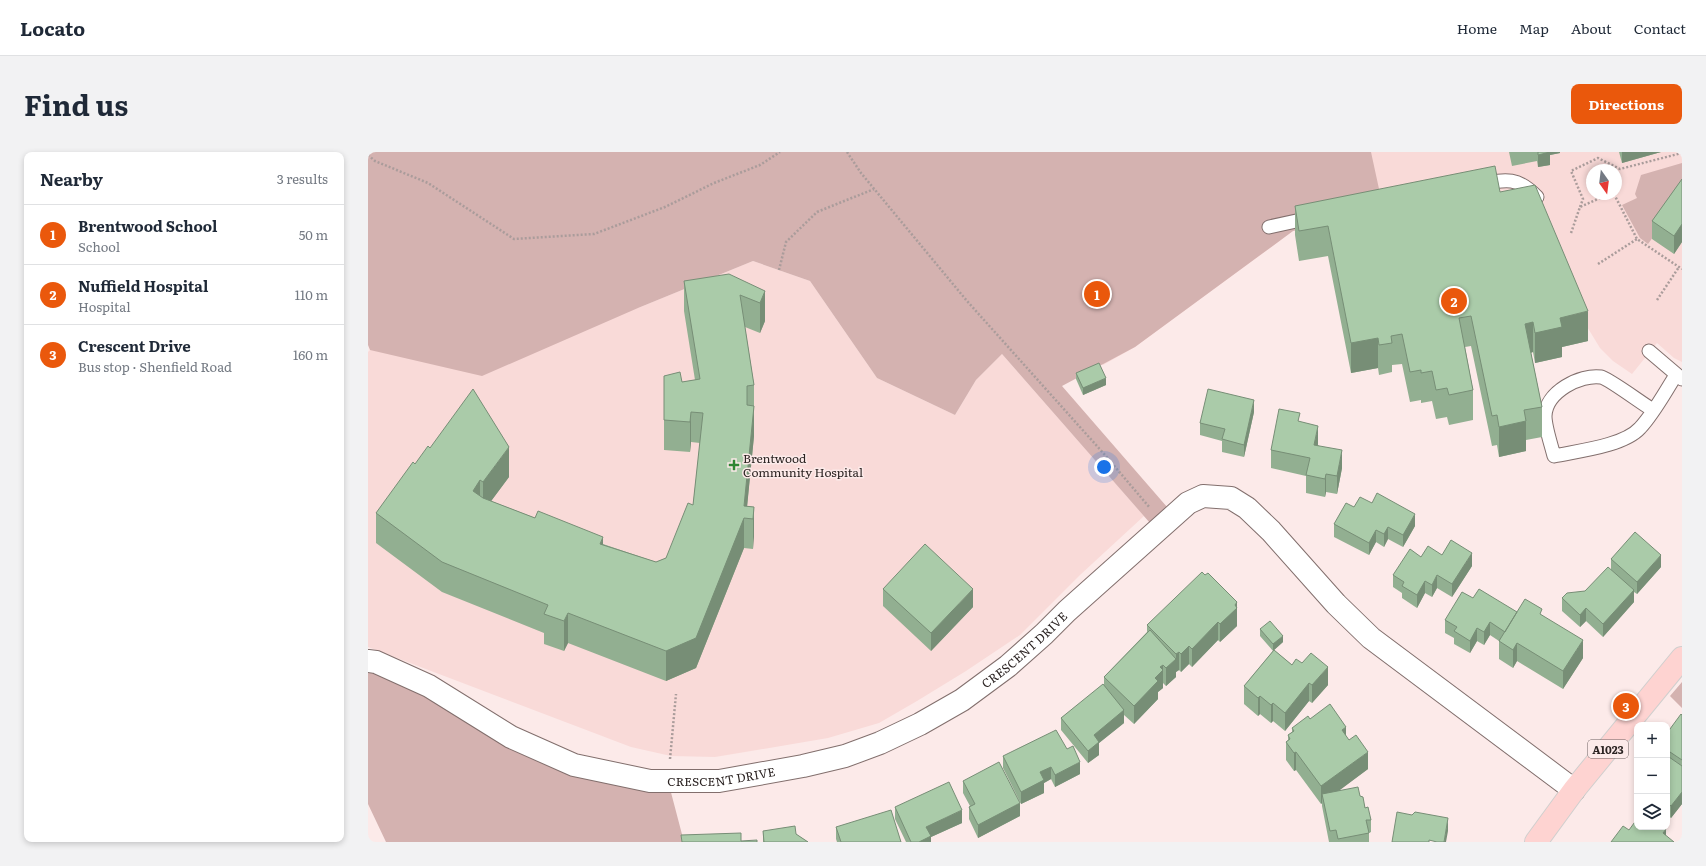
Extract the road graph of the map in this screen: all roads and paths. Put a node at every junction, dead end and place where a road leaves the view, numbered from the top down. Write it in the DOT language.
graph roads {
  1 [pos="780,152"];
  2 [pos="848,152"];
  3 [pos="1682,153"];
  4 [pos="368,155"];
  5 [pos="1470,187"];
  6 [pos="874,189"];
  7 [pos="1537,197"];
  8 [pos="1596,200"];
  9 [pos="1617,200"];
  10 [pos="1580,207"];
  11 [pos="1323,216"];
  12 [pos="1269,227"];
  13 [pos="1571,233"];
  14 [pos="1637,239"];
  15 [pos="1598,264"];
  16 [pos="1679,267"];
  17 [pos="1682,269"];
  18 [pos="778,270"];
  19 [pos="1657,300"];
  20 [pos="1649,351"];
  21 [pos="1679,377"];
  22 [pos="1653,410"];
  23 [pos="1164,524"];
  24 [pos="1682,658"];
  25 [pos="368,662"];
  26 [pos="676,694"];
  27 [pos="668,781"];
  28 [pos="1574,790"];
  29 [pos="1536,842"];
  1 -- 4 [label="path"];
  2 -- 6 [label="path"];
  3 -- 10 [label="path"];
  5 -- 7 [label="lane"];
  6 -- 18 [label="path"];
  6 -- 23 [label="path"];
  8 -- 10 [label="path"];
  9 -- 14 [label="path"];
  10 -- 13 [label="path"];
  11 -- 12 [label="lane"];
  14 -- 15 [label="path"];
  14 -- 16 [label="path"];
  16 -- 17 [label="path"];
  16 -- 19 [label="path"];
  20 -- 21 [label="lane"];
  21 -- 22 [label="lane"];
  22 -- 22 [label="lane"];
  23 -- 27 [label="street, CRESCENT DRIVE"];
  23 -- 28 [label="street, CRESCENT DRIVE"];
  24 -- 28 [label="main road, A1023"];
  25 -- 27 [label="street, CRESCENT DRIVE"];
  26 -- 27 [label="path"];
  28 -- 29 [label="main road, A1023"];
}
